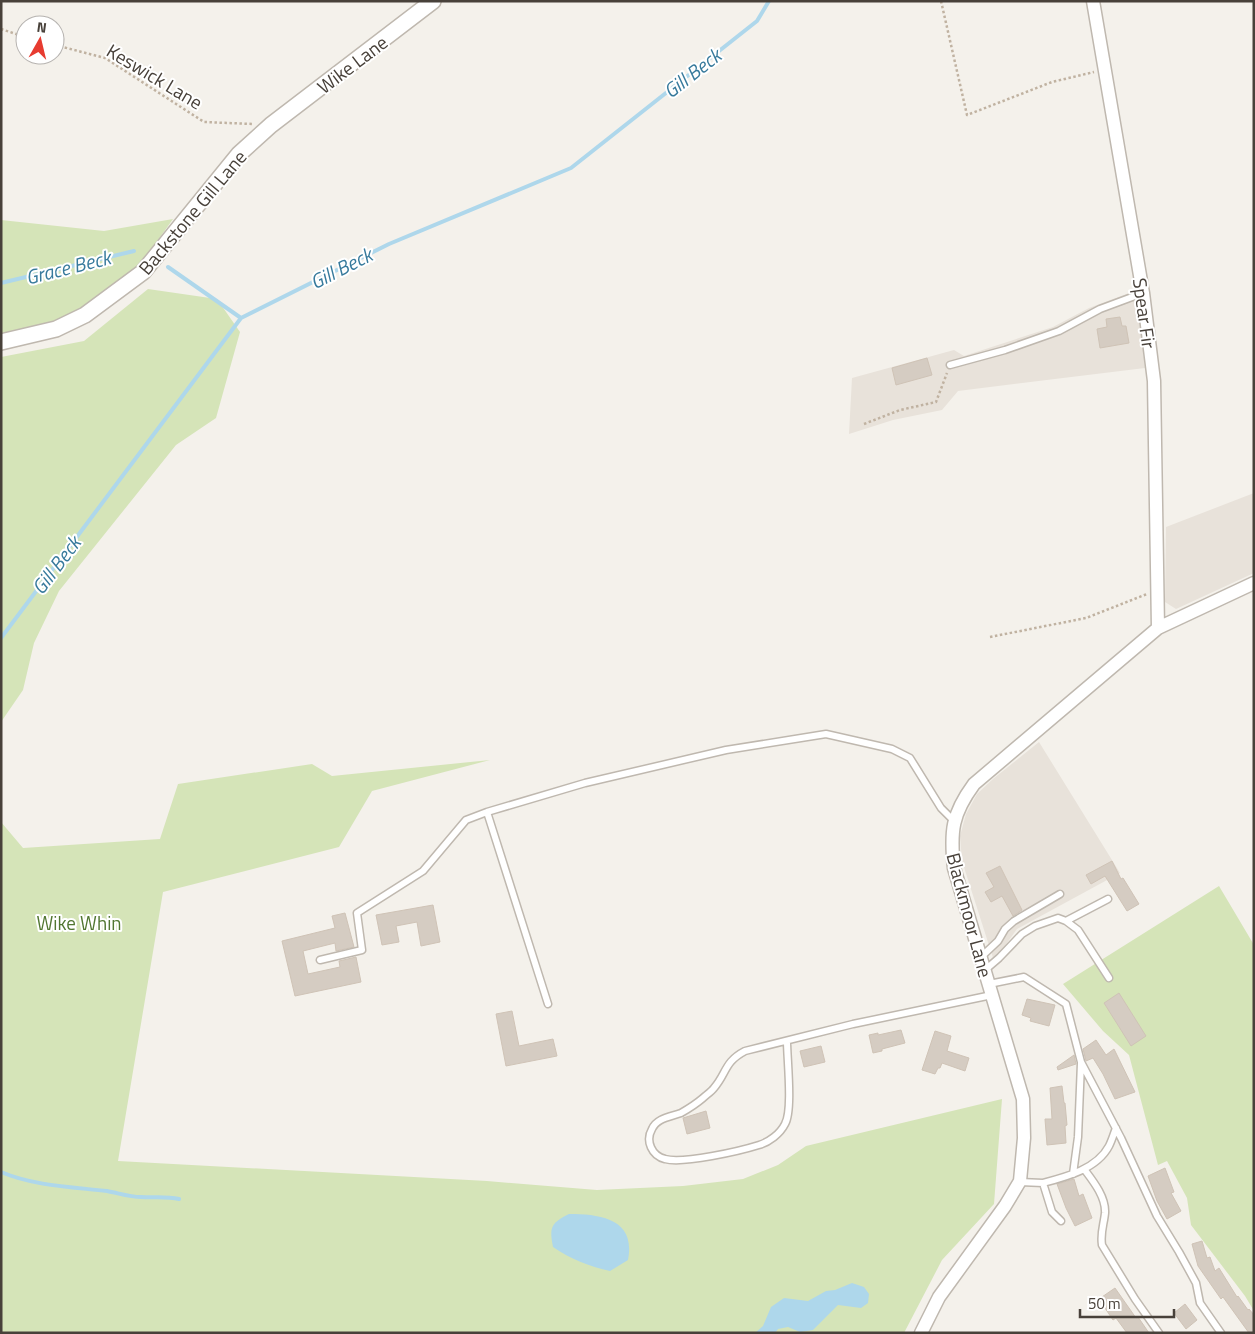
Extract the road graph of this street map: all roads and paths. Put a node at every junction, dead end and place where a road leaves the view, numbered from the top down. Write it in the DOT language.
graph roads {
  1 [pos="433,1"];
  2 [pos="941,1"];
  3 [pos="1093,1"];
  4 [pos="1,29"];
  5 [pos="15,34"];
  6 [pos="65,48"];
  7 [pos="1105,69"];
  8 [pos="271,125"];
  9 [pos="1143,293"];
  10 [pos="1,342"];
  11 [pos="950,364"];
  12 [pos="864,424"];
  13 [pos="1254,583"];
  14 [pos="1158,590"];
  15 [pos="1158,628"];
  16 [pos="990,637"];
  17 [pos="487,812"];
  18 [pos="954,821"];
  19 [pos="1060,894"];
  20 [pos="1108,899"];
  21 [pos="1066,920"];
  22 [pos="981,957"];
  23 [pos="320,960"];
  24 [pos="984,970"];
  25 [pos="1109,978"];
  26 [pos="990,990"];
  27 [pos="548,1004"];
  28 [pos="787,1041"];
  29 [pos="1081,1062"];
  30 [pos="1116,1128"];
  31 [pos="1084,1169"];
  32 [pos="1073,1174"];
  33 [pos="1019,1182"];
  34 [pos="1043,1183"];
  35 [pos="1061,1221"];
  36 [pos="921,1333"];
  37 [pos="1159,1333"];
  38 [pos="1221,1333"];
  1 -- 8 [label="street, Wike Lane"];
  2 -- 7 [label="path"];
  3 -- 7 [label="street, Spear Fir"];
  4 -- 5 [label="path"];
  6 -- 8 [label="path, Keswick Lane"];
  7 -- 9 [label="street, Spear Fir"];
  8 -- 10 [label="street, Backstone Gill Lane"];
  9 -- 11 [label="lane"];
  9 -- 14 [label="street, Spear Fir"];
  11 -- 12 [label="path"];
  13 -- 15 [label="street, Blackmoor Lane"];
  14 -- 15 [label="street, Spear Fir"];
  14 -- 16 [label="path"];
  15 -- 18 [label="street, Blackmoor Lane"];
  17 -- 18 [label="lane"];
  17 -- 23 [label="lane"];
  17 -- 27 [label="lane"];
  18 -- 22 [label="street, Blackmoor Lane"];
  19 -- 22 [label="lane"];
  20 -- 21 [label="lane"];
  21 -- 24 [label="lane"];
  21 -- 25 [label="lane"];
  22 -- 24 [label="street, Blackmoor Lane"];
  24 -- 26 [label="street, Blackmoor Lane"];
  26 -- 28 [label="lane"];
  26 -- 29 [label="lane"];
  26 -- 33 [label="street, Blackmoor Lane"];
  28 -- 28 [label="lane"];
  29 -- 30 [label="lane"];
  29 -- 32 [label="lane"];
  30 -- 31 [label="lane"];
  30 -- 38 [label="lane"];
  31 -- 32 [label="lane"];
  31 -- 37 [label="lane"];
  32 -- 34 [label="lane"];
  33 -- 34 [label="lane"];
  33 -- 36 [label="street, Blackmoor Lane"];
  34 -- 35 [label="lane"];
}
